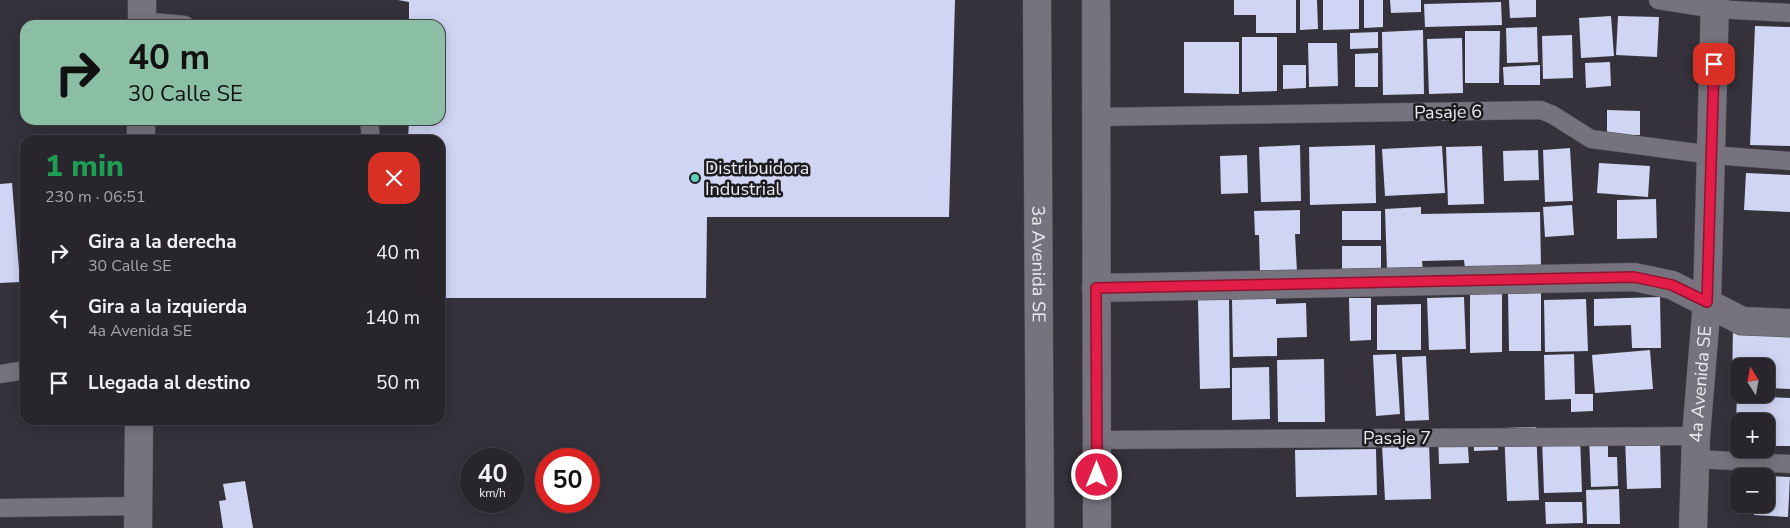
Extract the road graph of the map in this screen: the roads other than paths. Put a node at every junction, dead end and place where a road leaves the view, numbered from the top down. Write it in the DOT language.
graph roads {
  1 [pos="1037,0"];
  2 [pos="1096,0"];
  3 [pos="1658,0"];
  4 [pos="1715,4"];
  5 [pos="1790,13"];
  6 [pos="142,15"];
  7 [pos="164,20"];
  8 [pos="1096,117"];
  9 [pos="1712,156"];
  10 [pos="1790,160"];
  11 [pos="1096,288"];
  12 [pos="1707,302"];
  13 [pos="1790,323"];
  14 [pos="20,371"];
  15 [pos="0,374"];
  16 [pos="139,425"];
  17 [pos="1097,440"];
  18 [pos="1696,448"];
  19 [pos="1790,464"];
  20 [pos="0,508"];
  21 [pos="138,517"];
  22 [pos="1040,528"];
  23 [pos="1097,528"];
  24 [pos="1693,528"];
  1 -- 22 [label="street, 3a Avenida SE"];
  2 -- 8 [label="street"];
  3 -- 4 [label="lane"];
  4 -- 5 [label="lane"];
  4 -- 9 [label="street, 4a Avenida SE"];
  6 -- 7 [label="lane"];
  8 -- 9 [label="lane, Pasaje 6"];
  8 -- 11 [label="street"];
  9 -- 10 [label="lane, Pasaje 6"];
  9 -- 12 [label="street, 4a Avenida SE"];
  11 -- 12 [label="street"];
  11 -- 17 [label="street"];
  12 -- 13 [label="street"];
  12 -- 18 [label="street, 4a Avenida SE"];
  14 -- 15 [label="lane"];
  16 -- 21 [label="street"];
  17 -- 18 [label="lane, Pasaje 7"];
  17 -- 23 [label="street"];
  18 -- 19 [label="lane, Pasaje 7"];
  18 -- 24 [label="street, 4a Avenida SE"];
  20 -- 21 [label="lane"];
}
